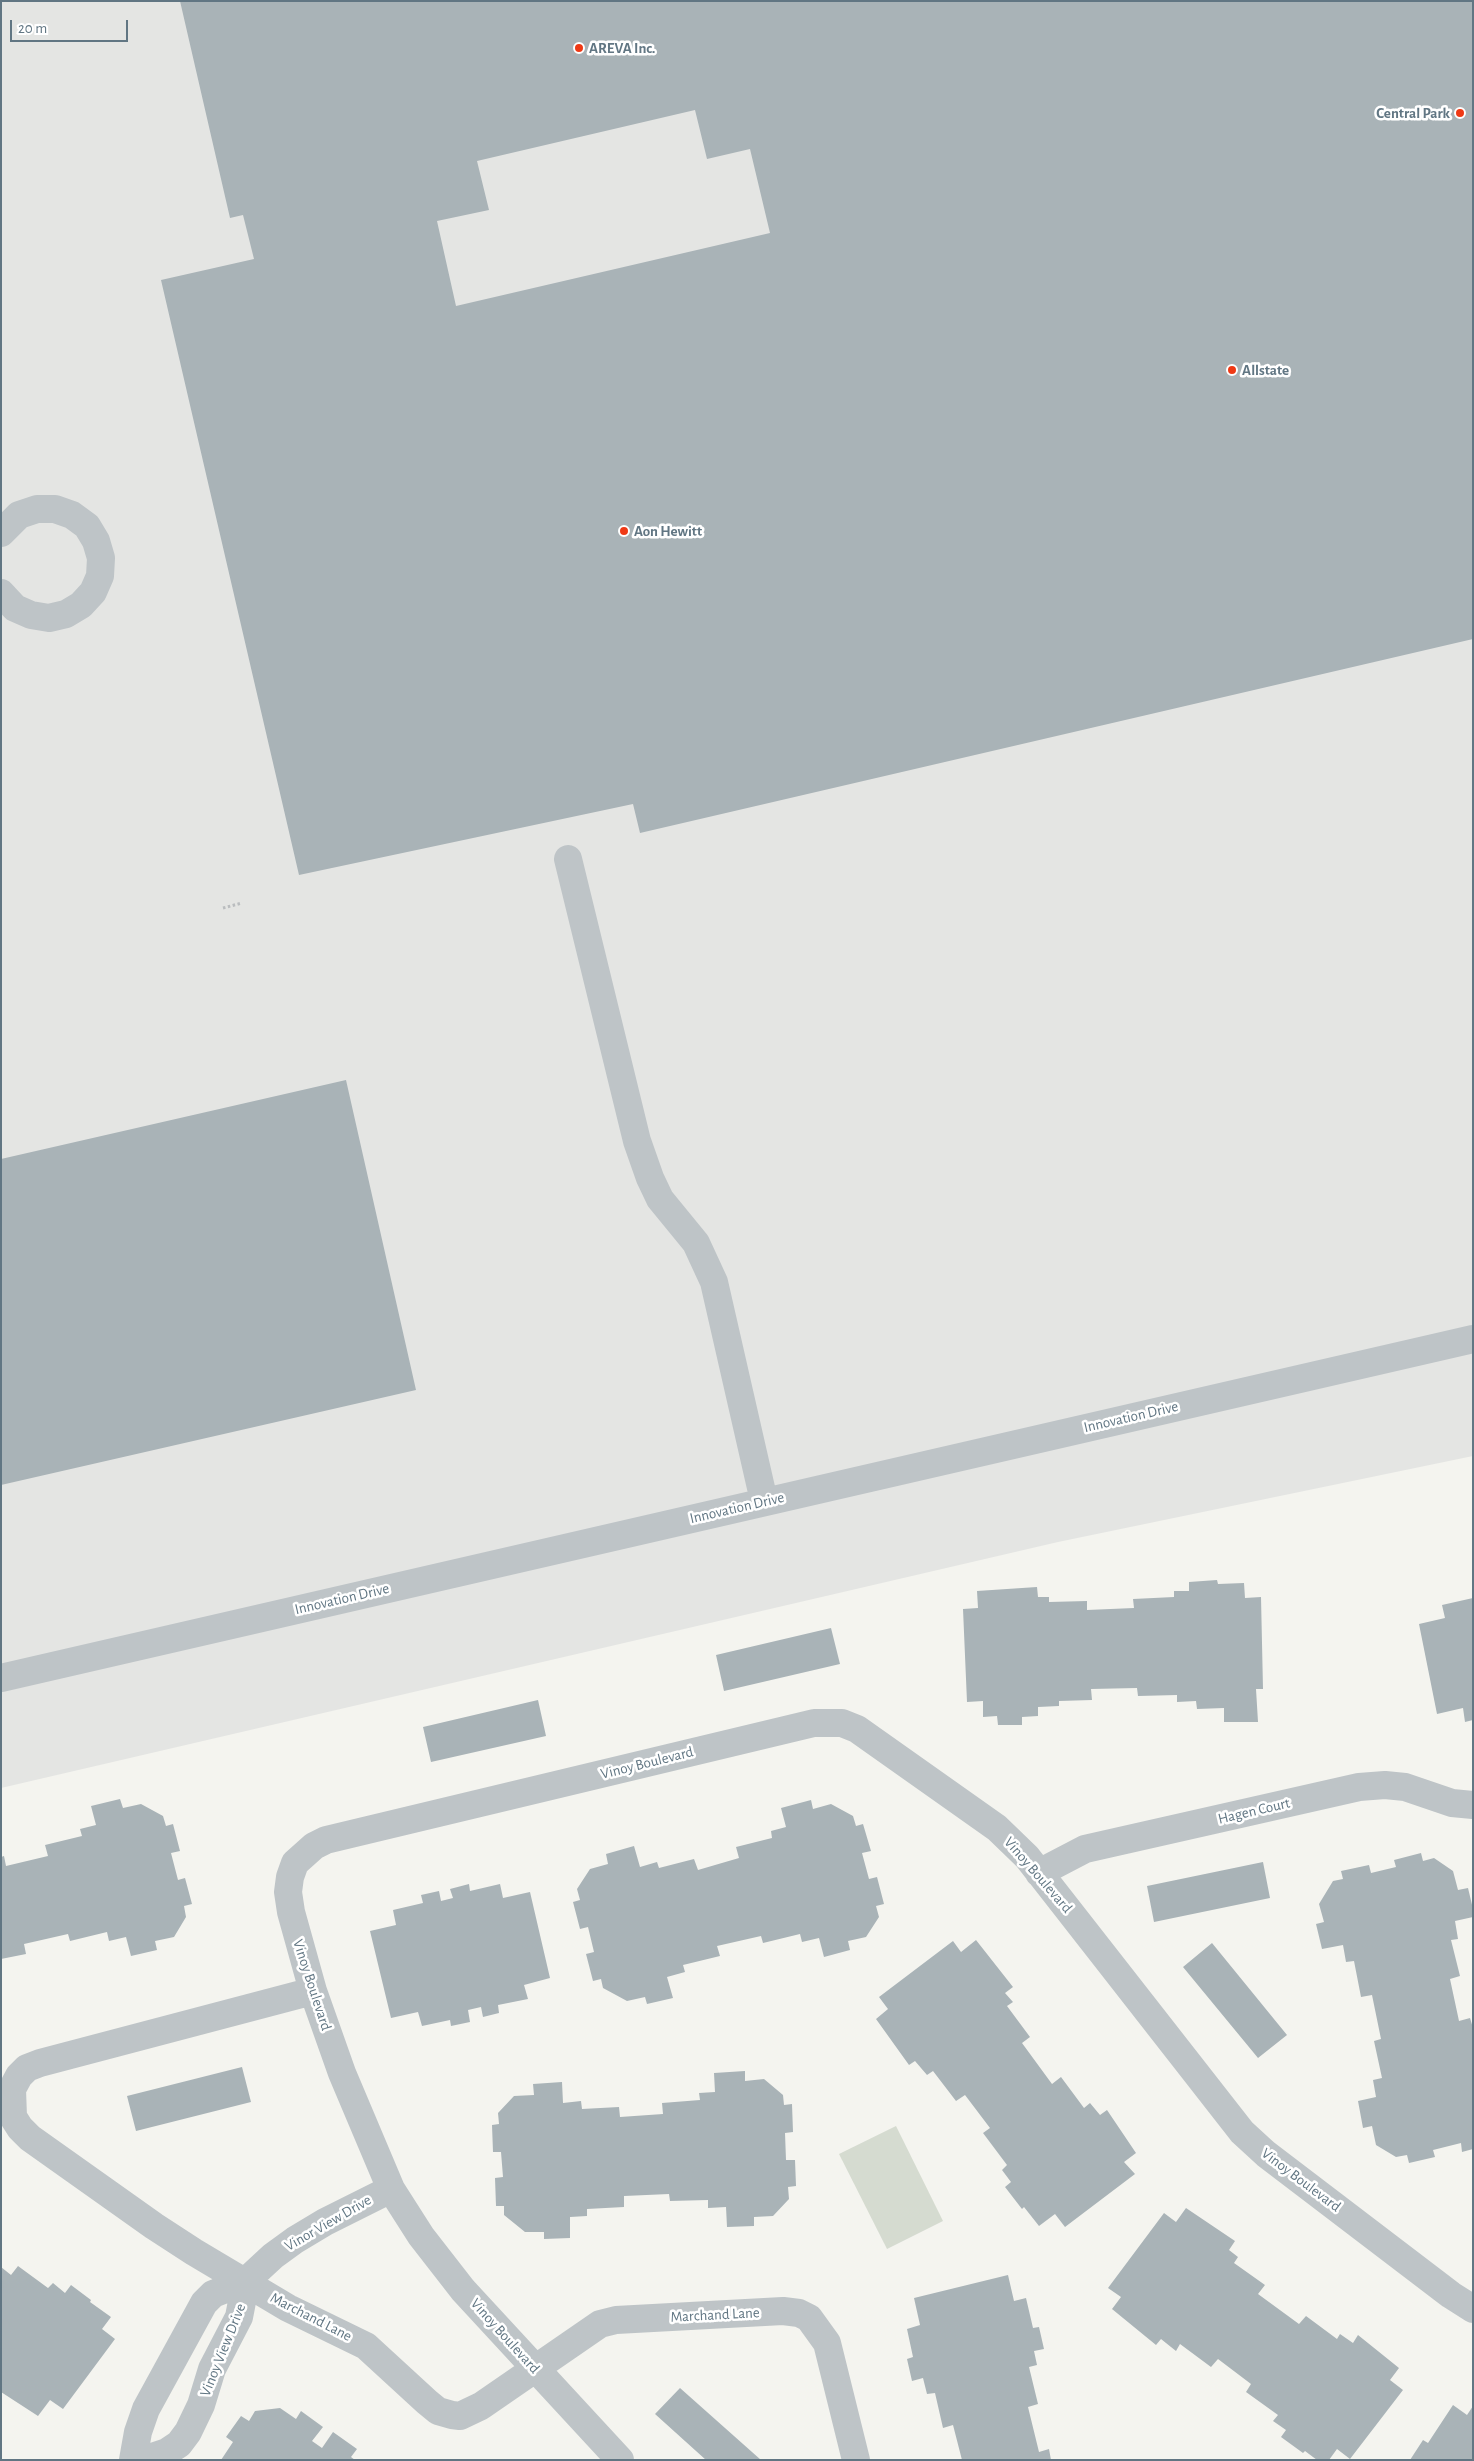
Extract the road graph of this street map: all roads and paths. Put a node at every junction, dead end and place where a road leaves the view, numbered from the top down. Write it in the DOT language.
graph roads {
  1 [pos="1,533"];
  2 [pos="8,610"];
  3 [pos="568,859"];
  4 [pos="242,903"];
  5 [pos="223,908"];
  6 [pos="1473,1339"];
  7 [pos="764,1501"];
  8 [pos="1,1678"];
  9 [pos="1473,1805"];
  10 [pos="1039,1873"];
  11 [pos="313,1991"];
  12 [pos="391,2188"];
  13 [pos="246,2281"];
  14 [pos="1473,2309"];
  15 [pos="535,2369"];
  16 [pos="134,2460"];
  17 [pos="143,2460"];
  18 [pos="620,2460"];
  19 [pos="856,2460"];
  1 -- 2 [label="street"];
  3 -- 7 [label="street"];
  4 -- 5 [label="path"];
  6 -- 7 [label="street, Innovation Drive"];
  7 -- 8 [label="street, Innovation Drive"];
  9 -- 10 [label="street, Hagen Court"];
  10 -- 11 [label="street, Vinoy Boulevard"];
  10 -- 14 [label="street, Vinoy Boulevard"];
  11 -- 12 [label="street, Vinoy Boulevard"];
  11 -- 13 [label="street, Marchand Lane"];
  12 -- 13 [label="street, Vinor View Drive"];
  12 -- 15 [label="street, Vinoy Boulevard"];
  13 -- 15 [label="street, Marchand Lane"];
  13 -- 16 [label="street, Vinoy View Drive"];
  13 -- 17 [label="street, Vinoy View Drive"];
  15 -- 18 [label="street, Vinoy Boulevard"];
  15 -- 19 [label="street, Marchand Lane"];
}
